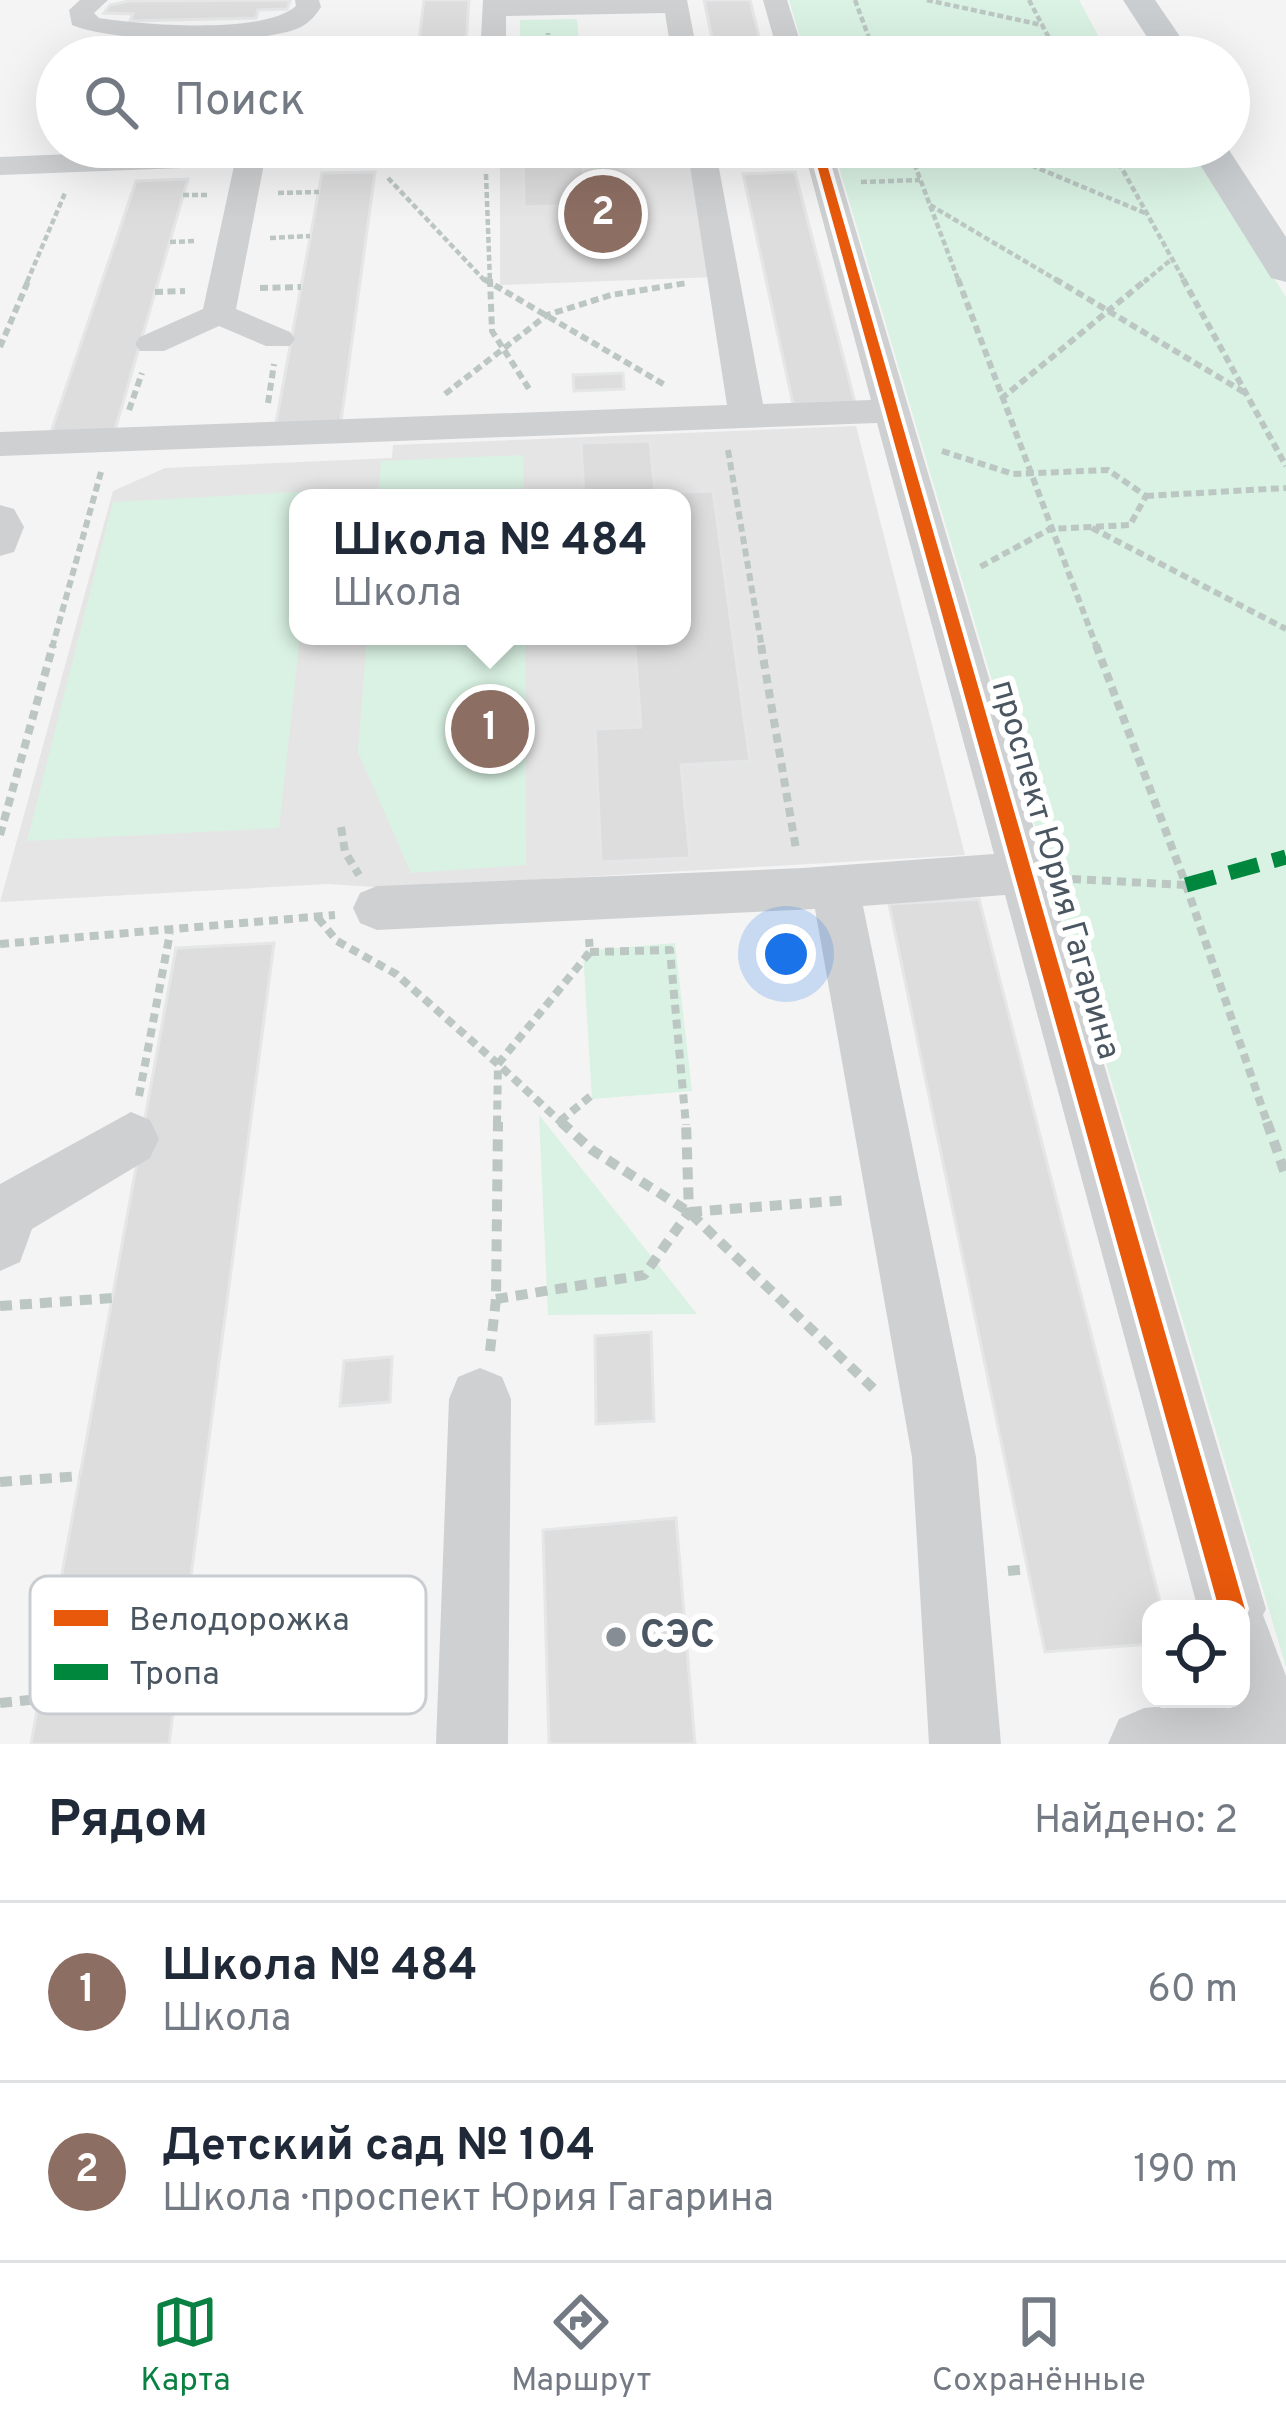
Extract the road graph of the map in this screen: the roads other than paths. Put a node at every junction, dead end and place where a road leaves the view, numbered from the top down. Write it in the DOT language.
graph roads {
  1 [pos="96,0"];
  2 [pos="307,0"];
  3 [pos="775,0"];
  4 [pos="1113,0"];
  5 [pos="1139,0"];
  6 [pos="675,2"];
  7 [pos="495,4"];
  8 [pos="494,36"];
  9 [pos="681,36"];
  10 [pos="786,36"];
  11 [pos="1136,36"];
  12 [pos="1163,36"];
  13 [pos="36,165"];
  14 [pos="1250,165"];
  15 [pos="0,166"];
  16 [pos="249,168"];
  17 [pos="706,168"];
  18 [pos="824,168"];
  19 [pos="1221,168"];
  20 [pos="1286,218"];
  21 [pos="1286,269"];
  22 [pos="218,314"];
  23 [pos="278,339"];
  24 [pos="152,344"];
  25 [pos="735,416"];
  26 [pos="895,424"];
  27 [pos="0,444"];
  28 [pos="0,518"];
  29 [pos="0,542"];
  30 [pos="1023,873"];
  31 [pos="819,888"];
  32 [pos="377,908"];
  33 [pos="131,1139"];
  34 [pos="2,1220"];
  35 [pos="480,1400"];
  36 [pos="1229,1600"];
  37 [pos="1250,1672"];
  38 [pos="1269,1739"];
  39 [pos="472,1744"];
  40 [pos="965,1744"];
  41 [pos="1144,1744"];
  1 -- 2 [label="street"];
  3 -- 10 [label="street"];
  4 -- 11 [label="main road"];
  5 -- 12 [label="main road"];
  6 -- 7 [label="street"];
  6 -- 9 [label="street"];
  7 -- 8 [label="street"];
  13 -- 15 [label="street"];
  14 -- 20 [label="main road"];
  16 -- 22 [label="street"];
  17 -- 25 [label="street"];
  18 -- 26 [label="street, проспект Юрия Гагарина"];
  19 -- 21 [label="main road"];
  22 -- 23 [label="street"];
  22 -- 24 [label="street"];
  25 -- 26 [label="street"];
  25 -- 27 [label="street"];
  26 -- 30 [label="street, проспект Юрия Гагарина"];
  28 -- 29 [label="street"];
  30 -- 31 [label="street"];
  30 -- 36 [label="street, проспект Юрия Гагарина"];
  31 -- 32 [label="street"];
  31 -- 40 [label="street"];
  33 -- 34 [label="street"];
  35 -- 39 [label="street"];
  37 -- 38 [label="street"];
  38 -- 41 [label="street"];
}
